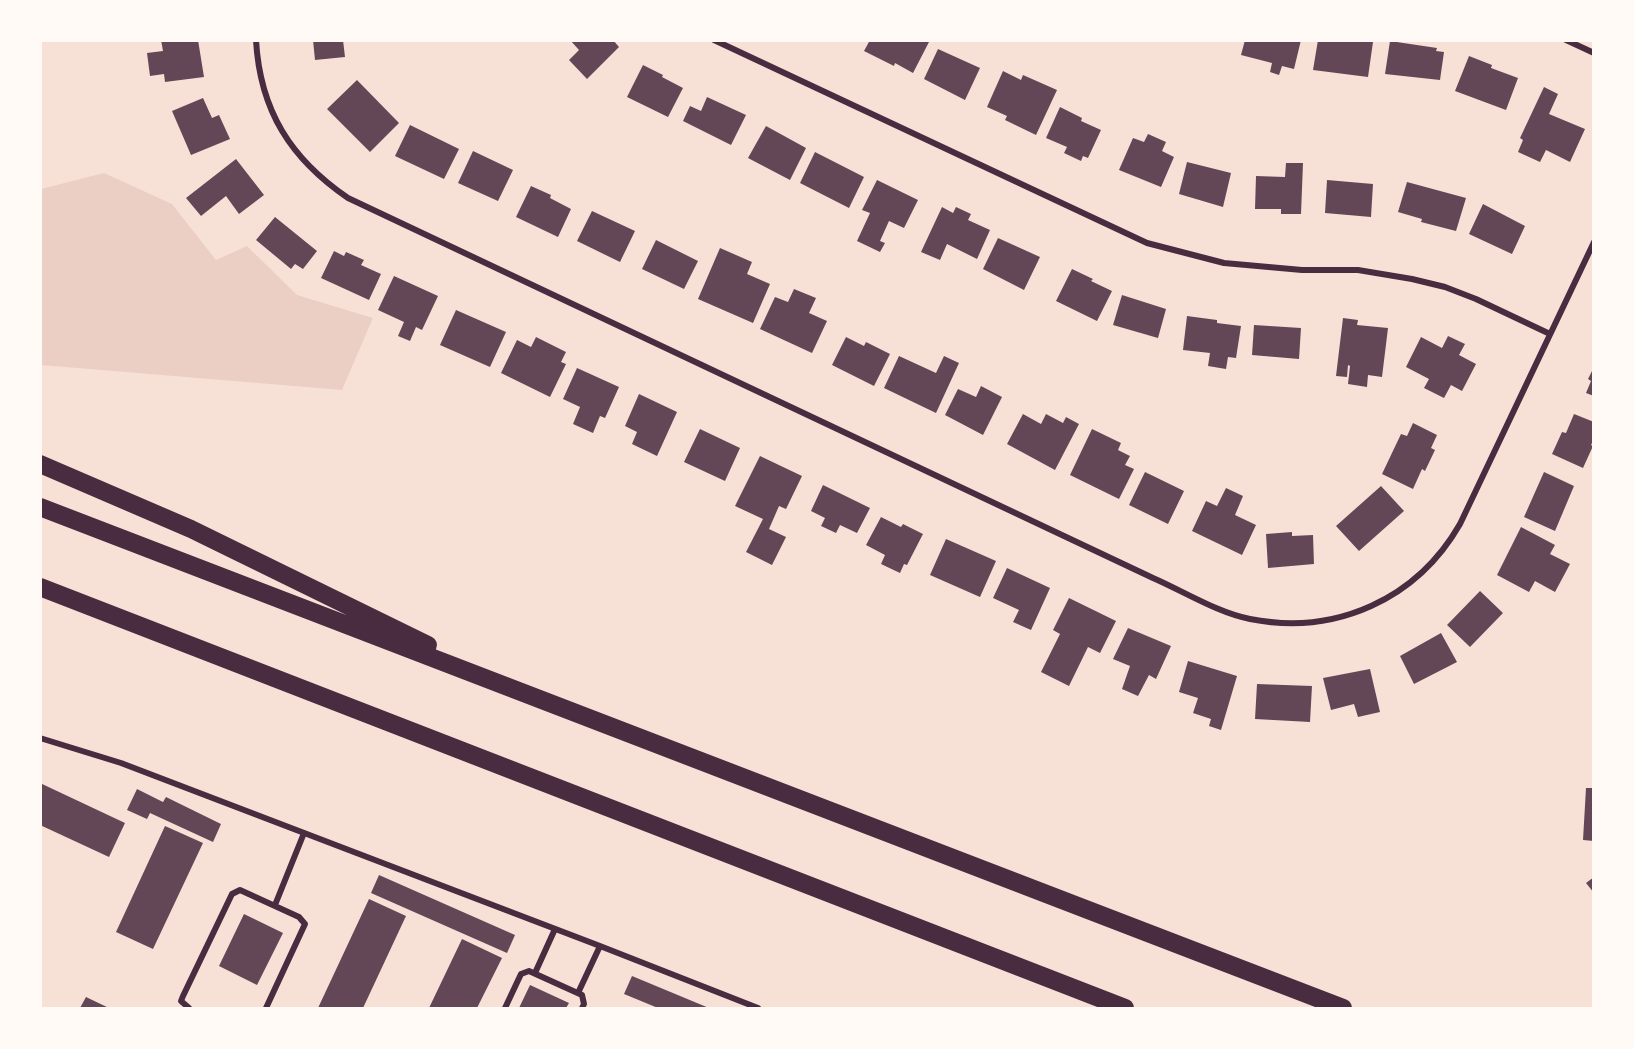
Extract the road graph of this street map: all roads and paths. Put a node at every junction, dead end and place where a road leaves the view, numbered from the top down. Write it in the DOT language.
graph roads {
  1 [pos="256,40"];
  2 [pos="714,40"];
  3 [pos="1566,40"];
  4 [pos="1593,53"];
  5 [pos="1593,242"];
  6 [pos="1550,334"];
  7 [pos="40,464"];
  8 [pos="40,507"];
  9 [pos="40,587"];
  10 [pos="538,699"];
  11 [pos="40,738"];
  12 [pos="304,833"];
  13 [pos="275,905"];
  14 [pos="555,929"];
  15 [pos="600,946"];
  16 [pos="535,974"];
  17 [pos="578,993"];
  18 [pos="189,1008"];
  19 [pos="266,1008"];
  20 [pos="505,1008"];
  21 [pos="582,1008"];
  22 [pos="758,1008"];
  23 [pos="1125,1008"];
  24 [pos="1343,1008"];
  1 -- 6 [label="street"];
  2 -- 6 [label="street"];
  3 -- 4 [label="street"];
  5 -- 6 [label="street"];
  7 -- 10 [label="highway"];
  8 -- 10 [label="highway"];
  9 -- 23 [label="highway"];
  10 -- 24 [label="highway"];
  11 -- 12 [label="street"];
  12 -- 13 [label="street"];
  12 -- 14 [label="street"];
  13 -- 18 [label="street"];
  13 -- 19 [label="street"];
  14 -- 15 [label="street"];
  14 -- 16 [label="street"];
  15 -- 17 [label="street"];
  15 -- 22 [label="street"];
  16 -- 17 [label="street"];
  16 -- 20 [label="street"];
  17 -- 21 [label="street"];
}
